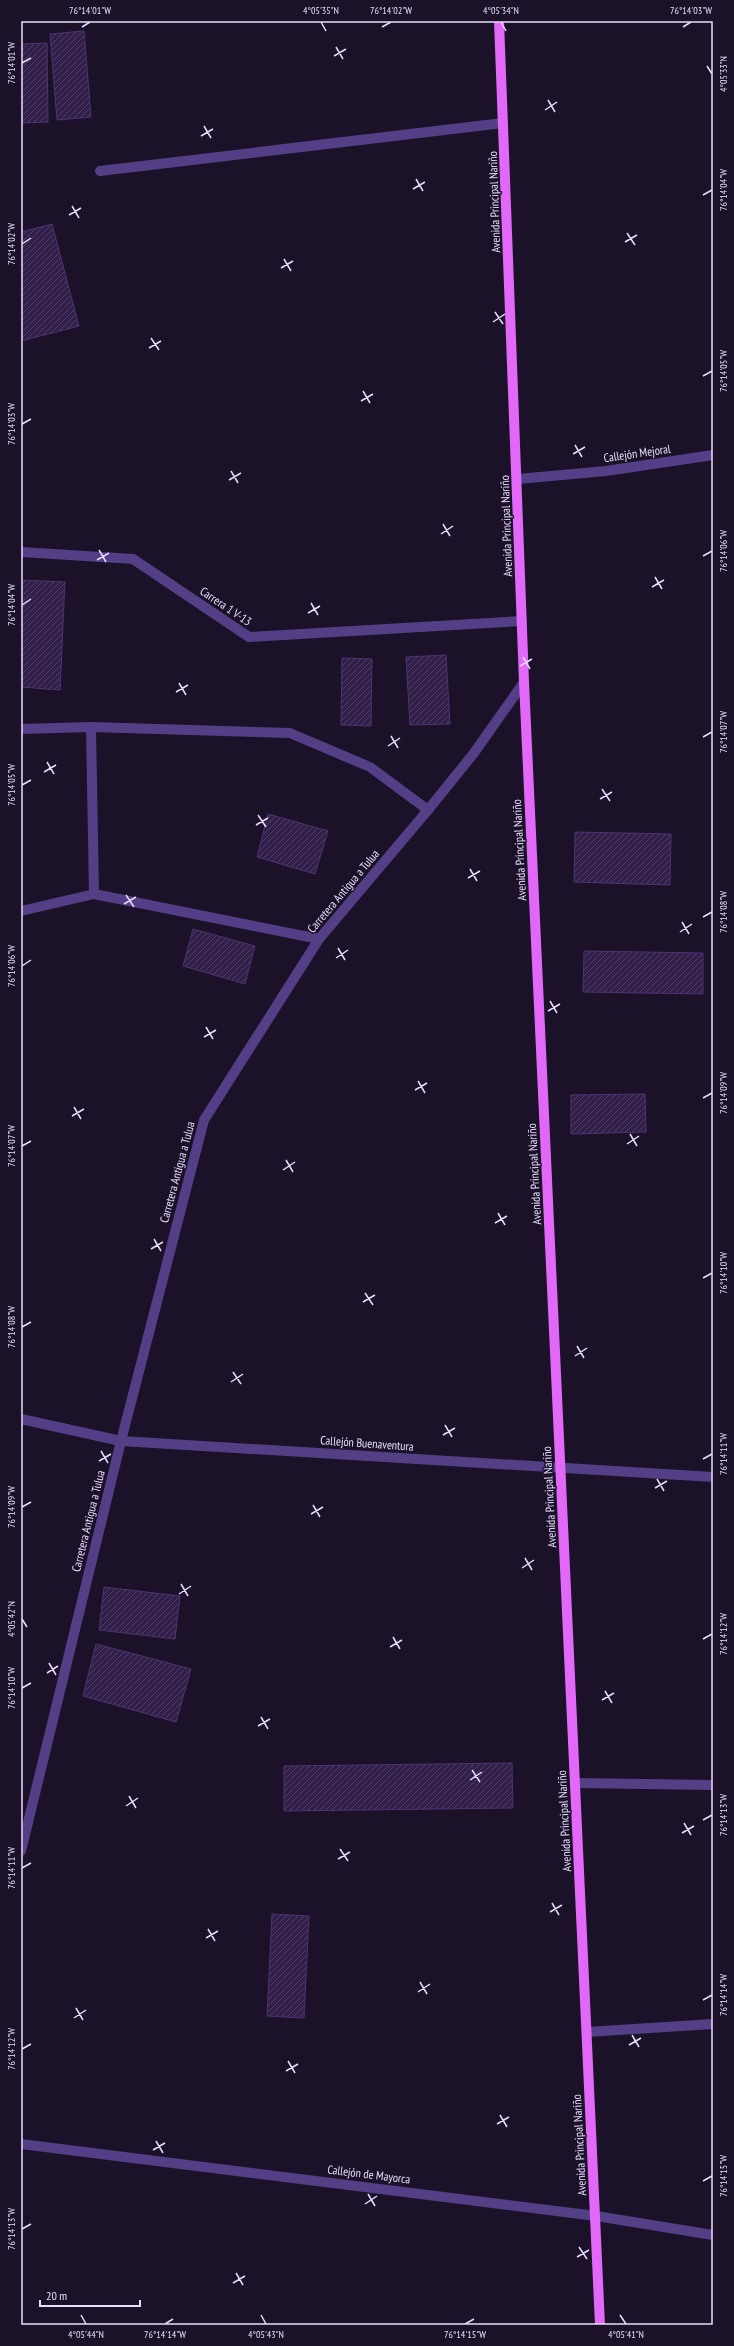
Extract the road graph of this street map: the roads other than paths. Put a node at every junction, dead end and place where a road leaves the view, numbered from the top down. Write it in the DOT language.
graph roads {
  1 [pos="499,21"];
  2 [pos="503,123"];
  3 [pos="100,171"];
  4 [pos="713,455"];
  5 [pos="518,479"];
  6 [pos="21,552"];
  7 [pos="522,621"];
  8 [pos="524,682"];
  9 [pos="91,727"];
  10 [pos="21,729"];
  11 [pos="428,810"];
  12 [pos="94,894"];
  13 [pos="21,911"];
  14 [pos="319,939"];
  15 [pos="21,1419"];
  16 [pos="121,1441"];
  17 [pos="560,1469"];
  18 [pos="713,1477"];
  19 [pos="575,1783"];
  20 [pos="713,1785"];
  21 [pos="21,1851"];
  22 [pos="713,2024"];
  23 [pos="587,2032"];
  24 [pos="21,2144"];
  25 [pos="596,2216"];
  26 [pos="713,2235"];
  27 [pos="600,2325"];
  1 -- 2 [label="main road, Avenida Principal Nariño"];
  2 -- 3 [label="street"];
  2 -- 5 [label="main road, Avenida Principal Nariño"];
  4 -- 5 [label="street, Callejón Mejoral"];
  5 -- 7 [label="main road, Avenida Principal Nariño"];
  6 -- 7 [label="street, Carrera 1 V-13"];
  7 -- 8 [label="main road, Avenida Principal Nariño"];
  8 -- 11 [label="street, Carretera Antigua a Tulua"];
  8 -- 17 [label="main road, Avenida Principal Nariño"];
  9 -- 10 [label="street"];
  9 -- 11 [label="street"];
  9 -- 12 [label="street"];
  11 -- 14 [label="street, Carretera Antigua a Tulua"];
  12 -- 13 [label="street"];
  12 -- 14 [label="street"];
  14 -- 16 [label="street, Carretera Antigua a Tulua"];
  15 -- 16 [label="street, Callejón Buenaventura"];
  16 -- 17 [label="street, Callejón Buenaventura"];
  16 -- 21 [label="street, Carretera Antigua a Tulua"];
  17 -- 18 [label="street, Callejón Buenaventura"];
  17 -- 19 [label="main road, Avenida Principal Nariño"];
  19 -- 20 [label="street"];
  19 -- 23 [label="main road, Avenida Principal Nariño"];
  22 -- 23 [label="street"];
  23 -- 25 [label="main road, Avenida Principal Nariño"];
  24 -- 25 [label="street, Callejón de Mayorca"];
  25 -- 26 [label="street, Callejón de Mayorca"];
  25 -- 27 [label="main road, Avenida Principal Nariño"];
}
